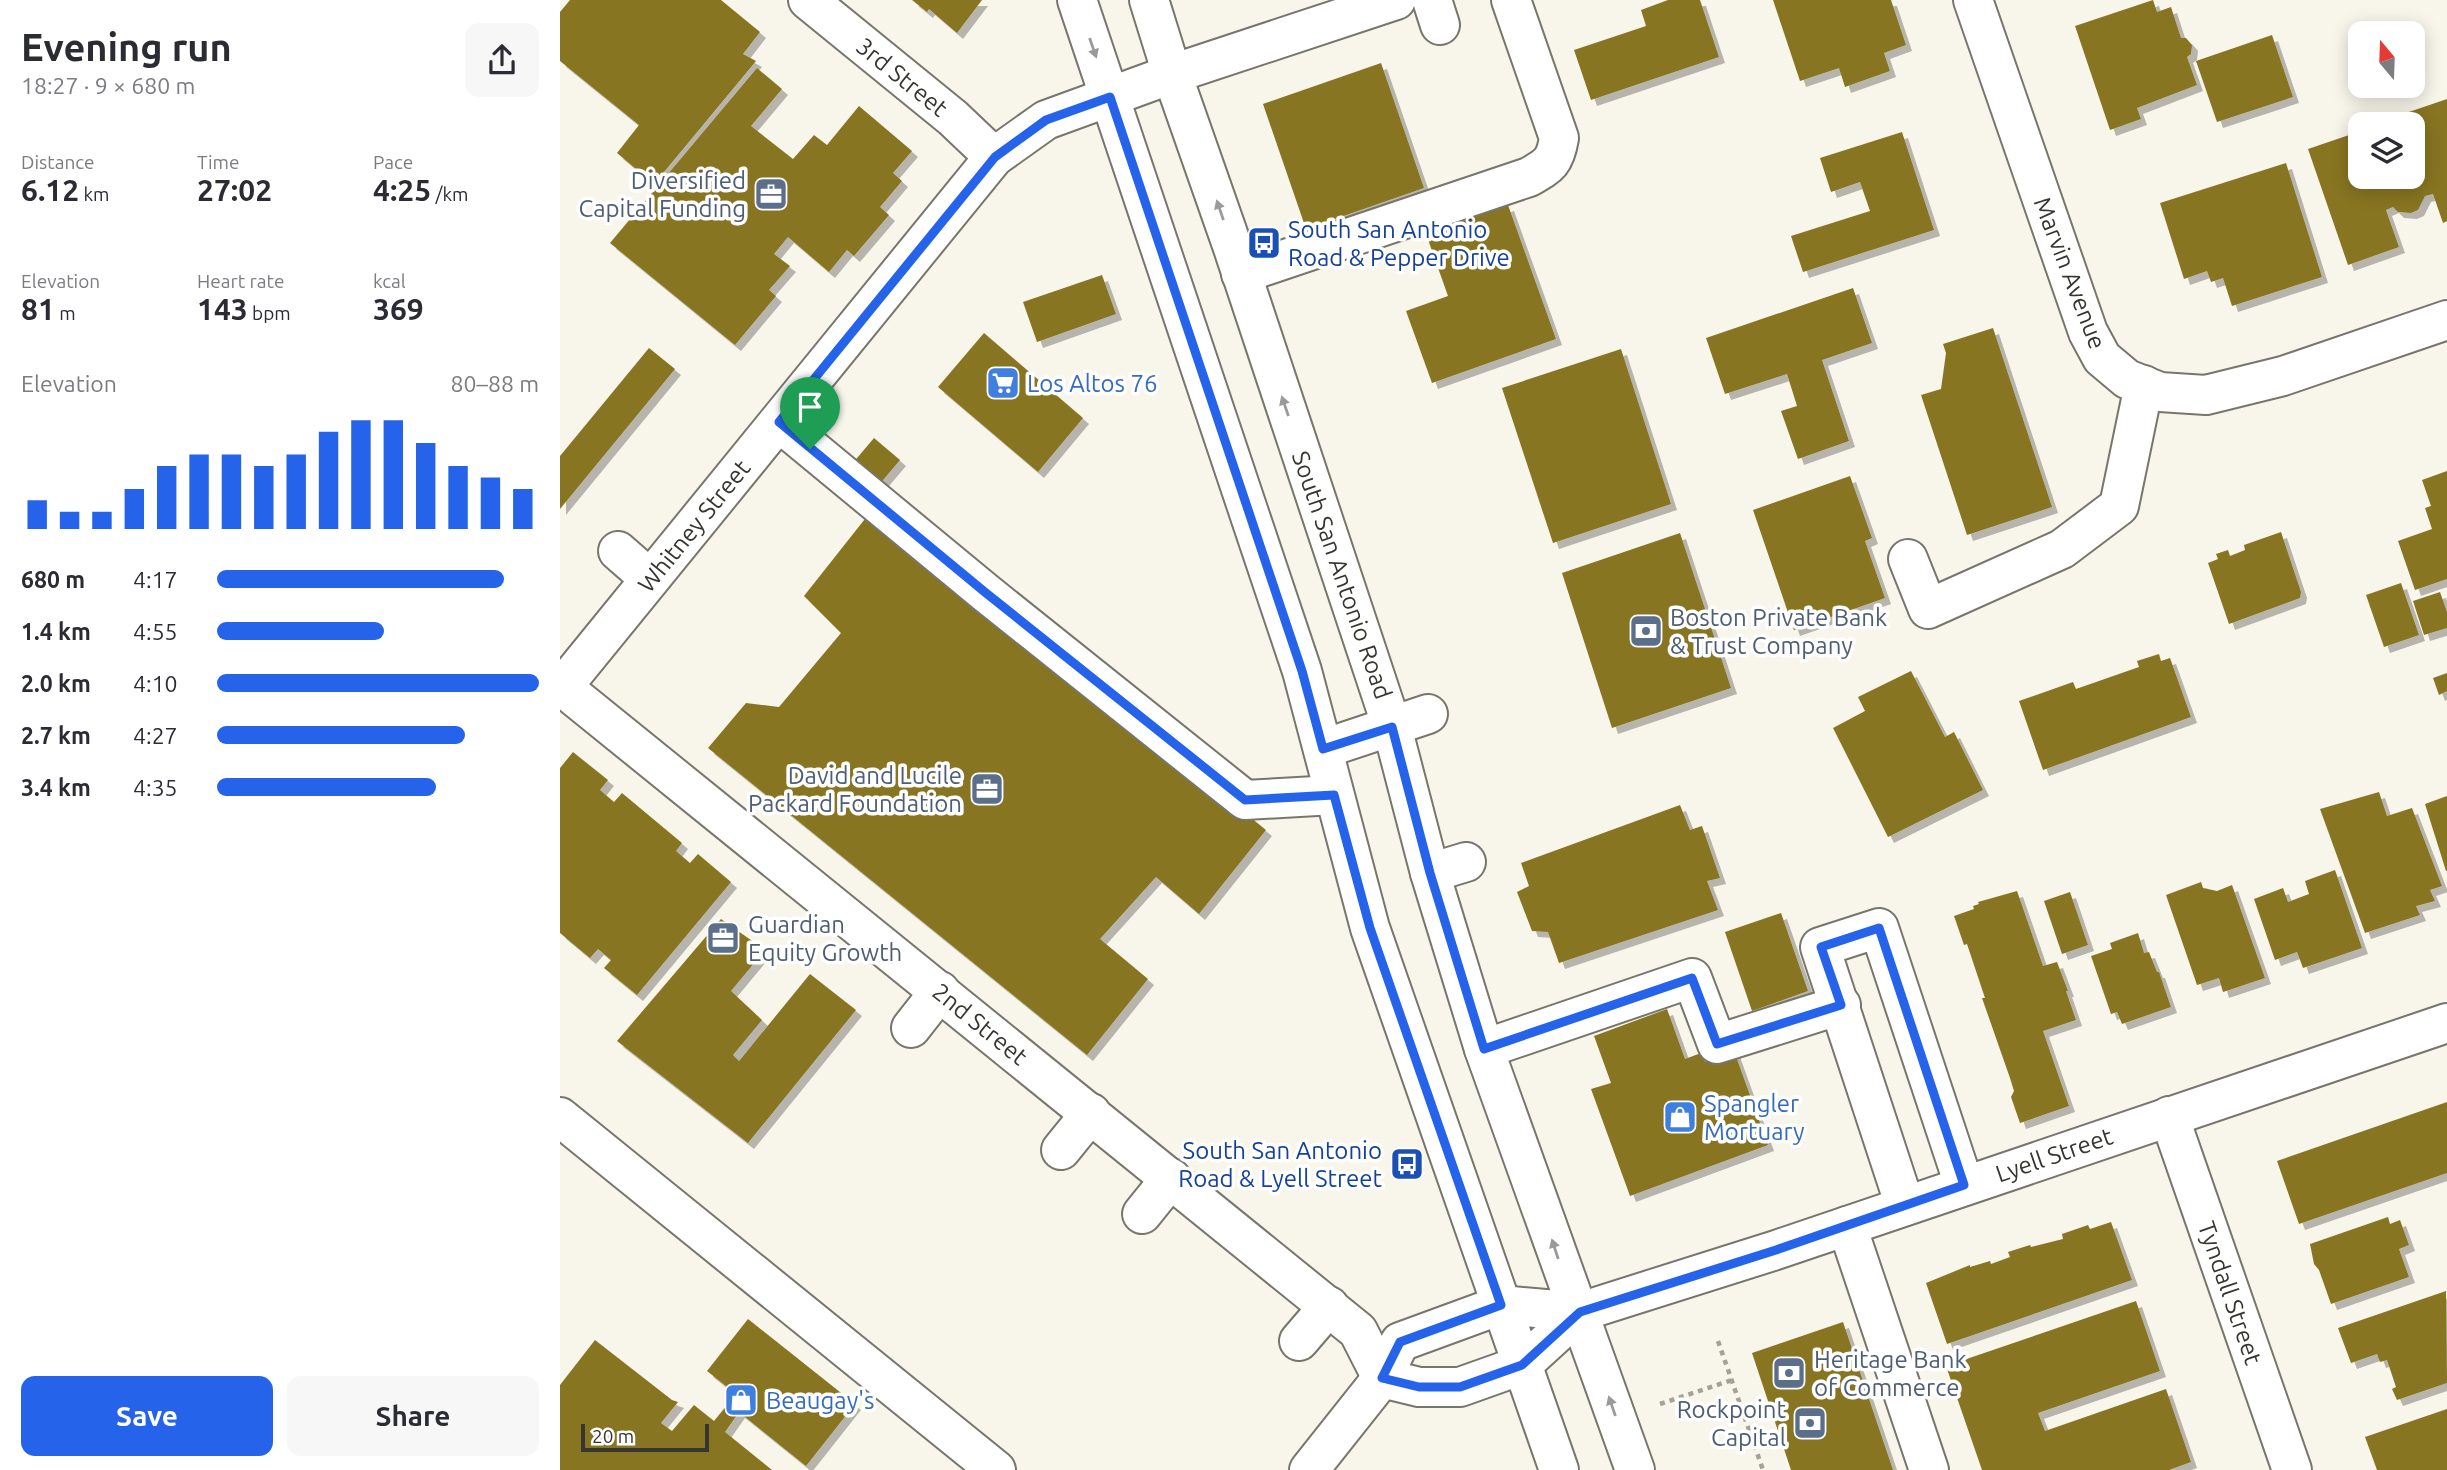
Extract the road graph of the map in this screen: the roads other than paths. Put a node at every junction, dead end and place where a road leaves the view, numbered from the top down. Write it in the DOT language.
graph roads {
  1 [pos="808,0"];
  2 [pos="1077,0"];
  3 [pos="1149,0"];
  4 [pos="1396,0"];
  5 [pos="1511,0"];
  6 [pos="1973,0"];
  7 [pos="1172,74"];
  8 [pos="1110,97"];
  9 [pos="995,157"];
  10 [pos="1241,274"];
  11 [pos="2447,320"];
  12 [pos="2144,385"];
  13 [pos="779,422"];
  14 [pos="618,551"];
  15 [pos="1908,559"];
  16 [pos="650,579"];
  17 [pos="561,688"];
  18 [pos="1428,714"];
  19 [pos="1392,727"];
  20 [pos="1323,749"];
  21 [pos="1334,795"];
  22 [pos="1466,862"];
  23 [pos="1430,873"];
  24 [pos="940,992"];
  25 [pos="1841,1005"];
  26 [pos="2447,1023"];
  27 [pos="911,1028"];
  28 [pos="1484,1049"];
  29 [pos="1091,1114"];
  30 [pos="2169,1116"];
  31 [pos="560,1117"];
  32 [pos="1061,1150"];
  33 [pos="1171,1178"];
  34 [pos="1964,1185"];
  35 [pos="1905,1206"];
  36 [pos="1142,1214"];
  37 [pos="1847,1226"];
  38 [pos="1501,1305"];
  39 [pos="1329,1306"];
  40 [pos="1580,1312"];
  41 [pos="1299,1341"];
  42 [pos="1522,1365"];
  43 [pos="1382,1378"];
  44 [pos="996,1470"];
  45 [pos="1309,1470"];
  46 [pos="1559,1470"];
  47 [pos="1634,1470"];
  48 [pos="1929,1470"];
  49 [pos="2292,1470"];
  1 -- 9 [label="street, 3rd Street"];
  2 -- 8 [label="street, one-way"];
  3 -- 7 [label="street, South San Antonio Road"];
  4 -- 7 [label="street, Whitney Street"];
  5 -- 10 [label="street"];
  6 -- 12 [label="street, Marvin Avenue"];
  7 -- 8 [label="street, Whitney Street"];
  10 -- 7 [label="street, South San Antonio Road, one-way"];
  8 -- 9 [label="street, Whitney Street"];
  8 -- 20 [label="street"];
  9 -- 13 [label="street, Whitney Street"];
  19 -- 10 [label="street, South San Antonio Road, one-way"];
  11 -- 12 [label="street, Marvin Avenue"];
  12 -- 15 [label="street"];
  13 -- 16 [label="street, Whitney Street"];
  13 -- 21 [label="street"];
  14 -- 16 [label="street"];
  16 -- 17 [label="street, Whitney Street"];
  17 -- 24 [label="street, 2nd Street"];
  18 -- 19 [label="street"];
  19 -- 20 [label="street"];
  19 -- 23 [label="street, South San Antonio Road"];
  20 -- 21 [label="street"];
  21 -- 38 [label="street"];
  22 -- 23 [label="street"];
  23 -- 28 [label="street, South San Antonio Road"];
  24 -- 27 [label="street"];
  24 -- 29 [label="street, 2nd Street"];
  25 -- 28 [label="street"];
  25 -- 34 [label="street"];
  25 -- 35 [label="street"];
  26 -- 30 [label="street, Lyell Street"];
  40 -- 28 [label="street, South San Antonio Road, one-way"];
  29 -- 32 [label="street"];
  29 -- 33 [label="street, 2nd Street"];
  30 -- 34 [label="street, Lyell Street"];
  30 -- 49 [label="street, Tyndall Street"];
  31 -- 44 [label="street"];
  33 -- 36 [label="street"];
  33 -- 39 [label="street, 2nd Street"];
  34 -- 35 [label="street, Lyell Street"];
  35 -- 37 [label="street, Lyell Street"];
  37 -- 40 [label="street, Lyell Street"];
  37 -- 48 [label="street"];
  38 -- 40 [label="street, Lyell Street"];
  38 -- 42 [label="street"];
  38 -- 43 [label="street, Lyell Street"];
  39 -- 41 [label="street"];
  39 -- 43 [label="street, 2nd Street"];
  40 -- 42 [label="street, Lyell Street"];
  47 -- 40 [label="street, South San Antonio Road, one-way"];
  42 -- 43 [label="street, Lyell Street"];
  42 -- 46 [label="street"];
  43 -- 45 [label="street, Lyell Street"];
}
